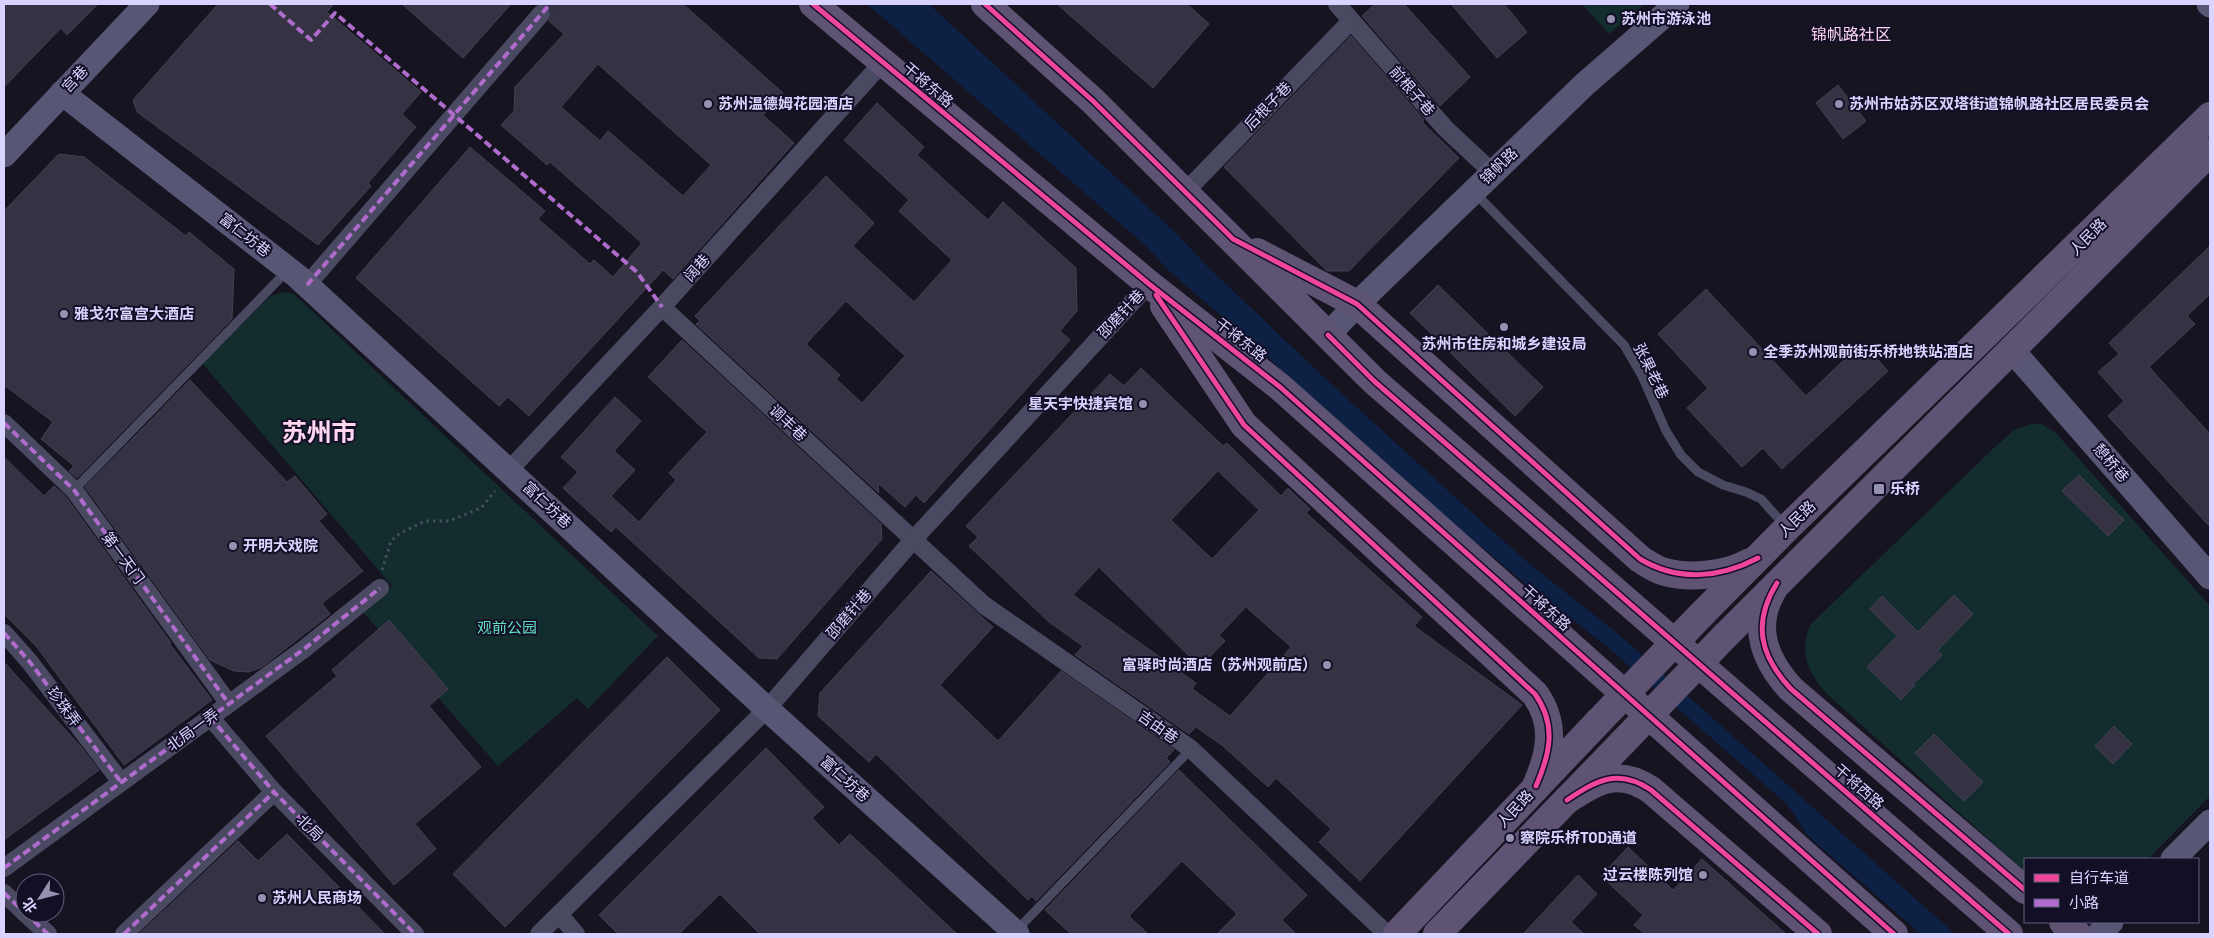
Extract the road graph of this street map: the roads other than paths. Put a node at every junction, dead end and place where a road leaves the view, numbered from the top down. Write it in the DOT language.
graph roads {
  1 [pos="147,4"];
  2 [pos="813,4"];
  3 [pos="986,4"];
  4 [pos="1337,4"];
  5 [pos="1677,4"];
  6 [pos="541,14"];
  7 [pos="1351,20"];
  8 [pos="882,63"];
  9 [pos="62,93"];
  10 [pos="2210,116"];
  11 [pos="7,144"];
  12 [pos="2210,152"];
  13 [pos="1492,172"];
  14 [pos="1473,191"];
  15 [pos="1185,192"];
  16 [pos="1233,239"];
  17 [pos="288,270"];
  18 [pos="1149,284"];
  19 [pos="307,286"];
  20 [pos="1357,304"];
  21 [pos="662,307"];
  22 [pos="1328,335"];
  23 [pos="2012,350"];
  24 [pos="4,423"];
  25 [pos="509,470"];
  26 [pos="74,490"];
  27 [pos="1788,528"];
  28 [pos="913,540"];
  29 [pos="1758,558"];
  30 [pos="2210,577"];
  31 [pos="1777,583"];
  32 [pos="380,588"];
  33 [pos="4,633"];
  34 [pos="228,704"];
  35 [pos="767,709"];
  36 [pos="210,717"];
  37 [pos="1191,749"];
  38 [pos="121,782"];
  39 [pos="1536,786"];
  40 [pos="274,792"];
  41 [pos="1567,800"];
  42 [pos="2210,822"];
  43 [pos="2174,858"];
  44 [pos="4,868"];
  45 [pos="2024,889"];
  46 [pos="4,893"];
  47 [pos="15,903"];
  48 [pos="559,914"];
  49 [pos="36,923"];
  50 [pos="2064,923"];
  51 [pos="2110,923"];
  52 [pos="1016,933"];
  53 [pos="48,934"];
  54 [pos="124,934"];
  55 [pos="415,934"];
  56 [pos="539,934"];
  57 [pos="576,934"];
  58 [pos="1387,934"];
  59 [pos="1397,934"];
  60 [pos="1437,934"];
  61 [pos="1818,934"];
  62 [pos="1894,934"];
  63 [pos="2009,934"];
  64 [pos="2077,934"];
  65 [pos="2099,934"];
  1 -- 9 [label="street, 宫巷"];
  2 -- 8 [label="main road, 干将东路"];
  3 -- 15 [label="main road"];
  4 -- 7 [label="street, 前根子巷"];
  5 -- 13 [label="street, 锦帆路"];
  6 -- 19 [label="street"];
  7 -- 13 [label="street, 前根子巷"];
  7 -- 15 [label="street, 后根子巷"];
  8 -- 18 [label="main road, 干将东路"];
  8 -- 21 [label="street, 阔巷"];
  9 -- 11 [label="street, 宫巷"];
  9 -- 17 [label="street, 富仁坊巷"];
  10 -- 27 [label="main road, 人民路"];
  12 -- 23 [label="main road, 人民路"];
  13 -- 14 [label="street, 锦帆路"];
  14 -- 20 [label="street, 锦帆路"];
  14 -- 27 [label="lane, 张果老巷"];
  15 -- 16 [label="main road"];
  16 -- 20 [label="main road"];
  16 -- 22 [label="main road"];
  17 -- 19 [label="street, 富仁坊巷"];
  17 -- 26 [label="lane"];
  18 -- 28 [label="street, 邵磨针巷"];
  18 -- 39 [label="main road"];
  18 -- 62 [label="main road, 干将东路"];
  19 -- 25 [label="street, 富仁坊巷"];
  20 -- 22 [label="street, 锦帆路"];
  20 -- 29 [label="main road"];
  21 -- 25 [label="street, 阔巷"];
  21 -- 28 [label="street, 调丰巷"];
  22 -- 63 [label="main road, 干将西路"];
  23 -- 30 [label="street, 憩桥巷"];
  23 -- 31 [label="main road, 人民路"];
  24 -- 26 [label="street, 第一天门"];
  25 -- 35 [label="street, 富仁坊巷"];
  26 -- 34 [label="street, 第一天门"];
  27 -- 29 [label="main road, 人民路"];
  28 -- 35 [label="street, 邵磨针巷"];
  28 -- 37 [label="street, 吉由巷"];
  29 -- 39 [label="main road, 人民路, bridge"];
  31 -- 41 [label="main road, 人民路, bridge"];
  31 -- 45 [label="main road"];
  32 -- 34 [label="street, 北局一弄"];
  33 -- 38 [label="street, 珍珠弄"];
  34 -- 36 [label="street, 北局一弄"];
  35 -- 48 [label="street, 邵磨针巷"];
  35 -- 52 [label="street, 富仁坊巷"];
  36 -- 38 [label="street, 北局一弄"];
  36 -- 40 [label="street, 北局"];
  37 -- 52 [label="lane"];
  37 -- 58 [label="street, 吉由巷"];
  38 -- 44 [label="street, 北局一弄"];
  39 -- 59 [label="main road, 人民路"];
  40 -- 54 [label="street"];
  40 -- 55 [label="street, 北局"];
  41 -- 60 [label="main road, 人民路"];
  41 -- 61 [label="main road"];
  42 -- 43 [label="street"];
  46 -- 47 [label="street"];
  48 -- 56 [label="street, 邵磨针巷"];
  48 -- 57 [label="street"];
  49 -- 53 [label="street"];
  50 -- 64 [label="main road"];
  51 -- 65 [label="street"];
}
